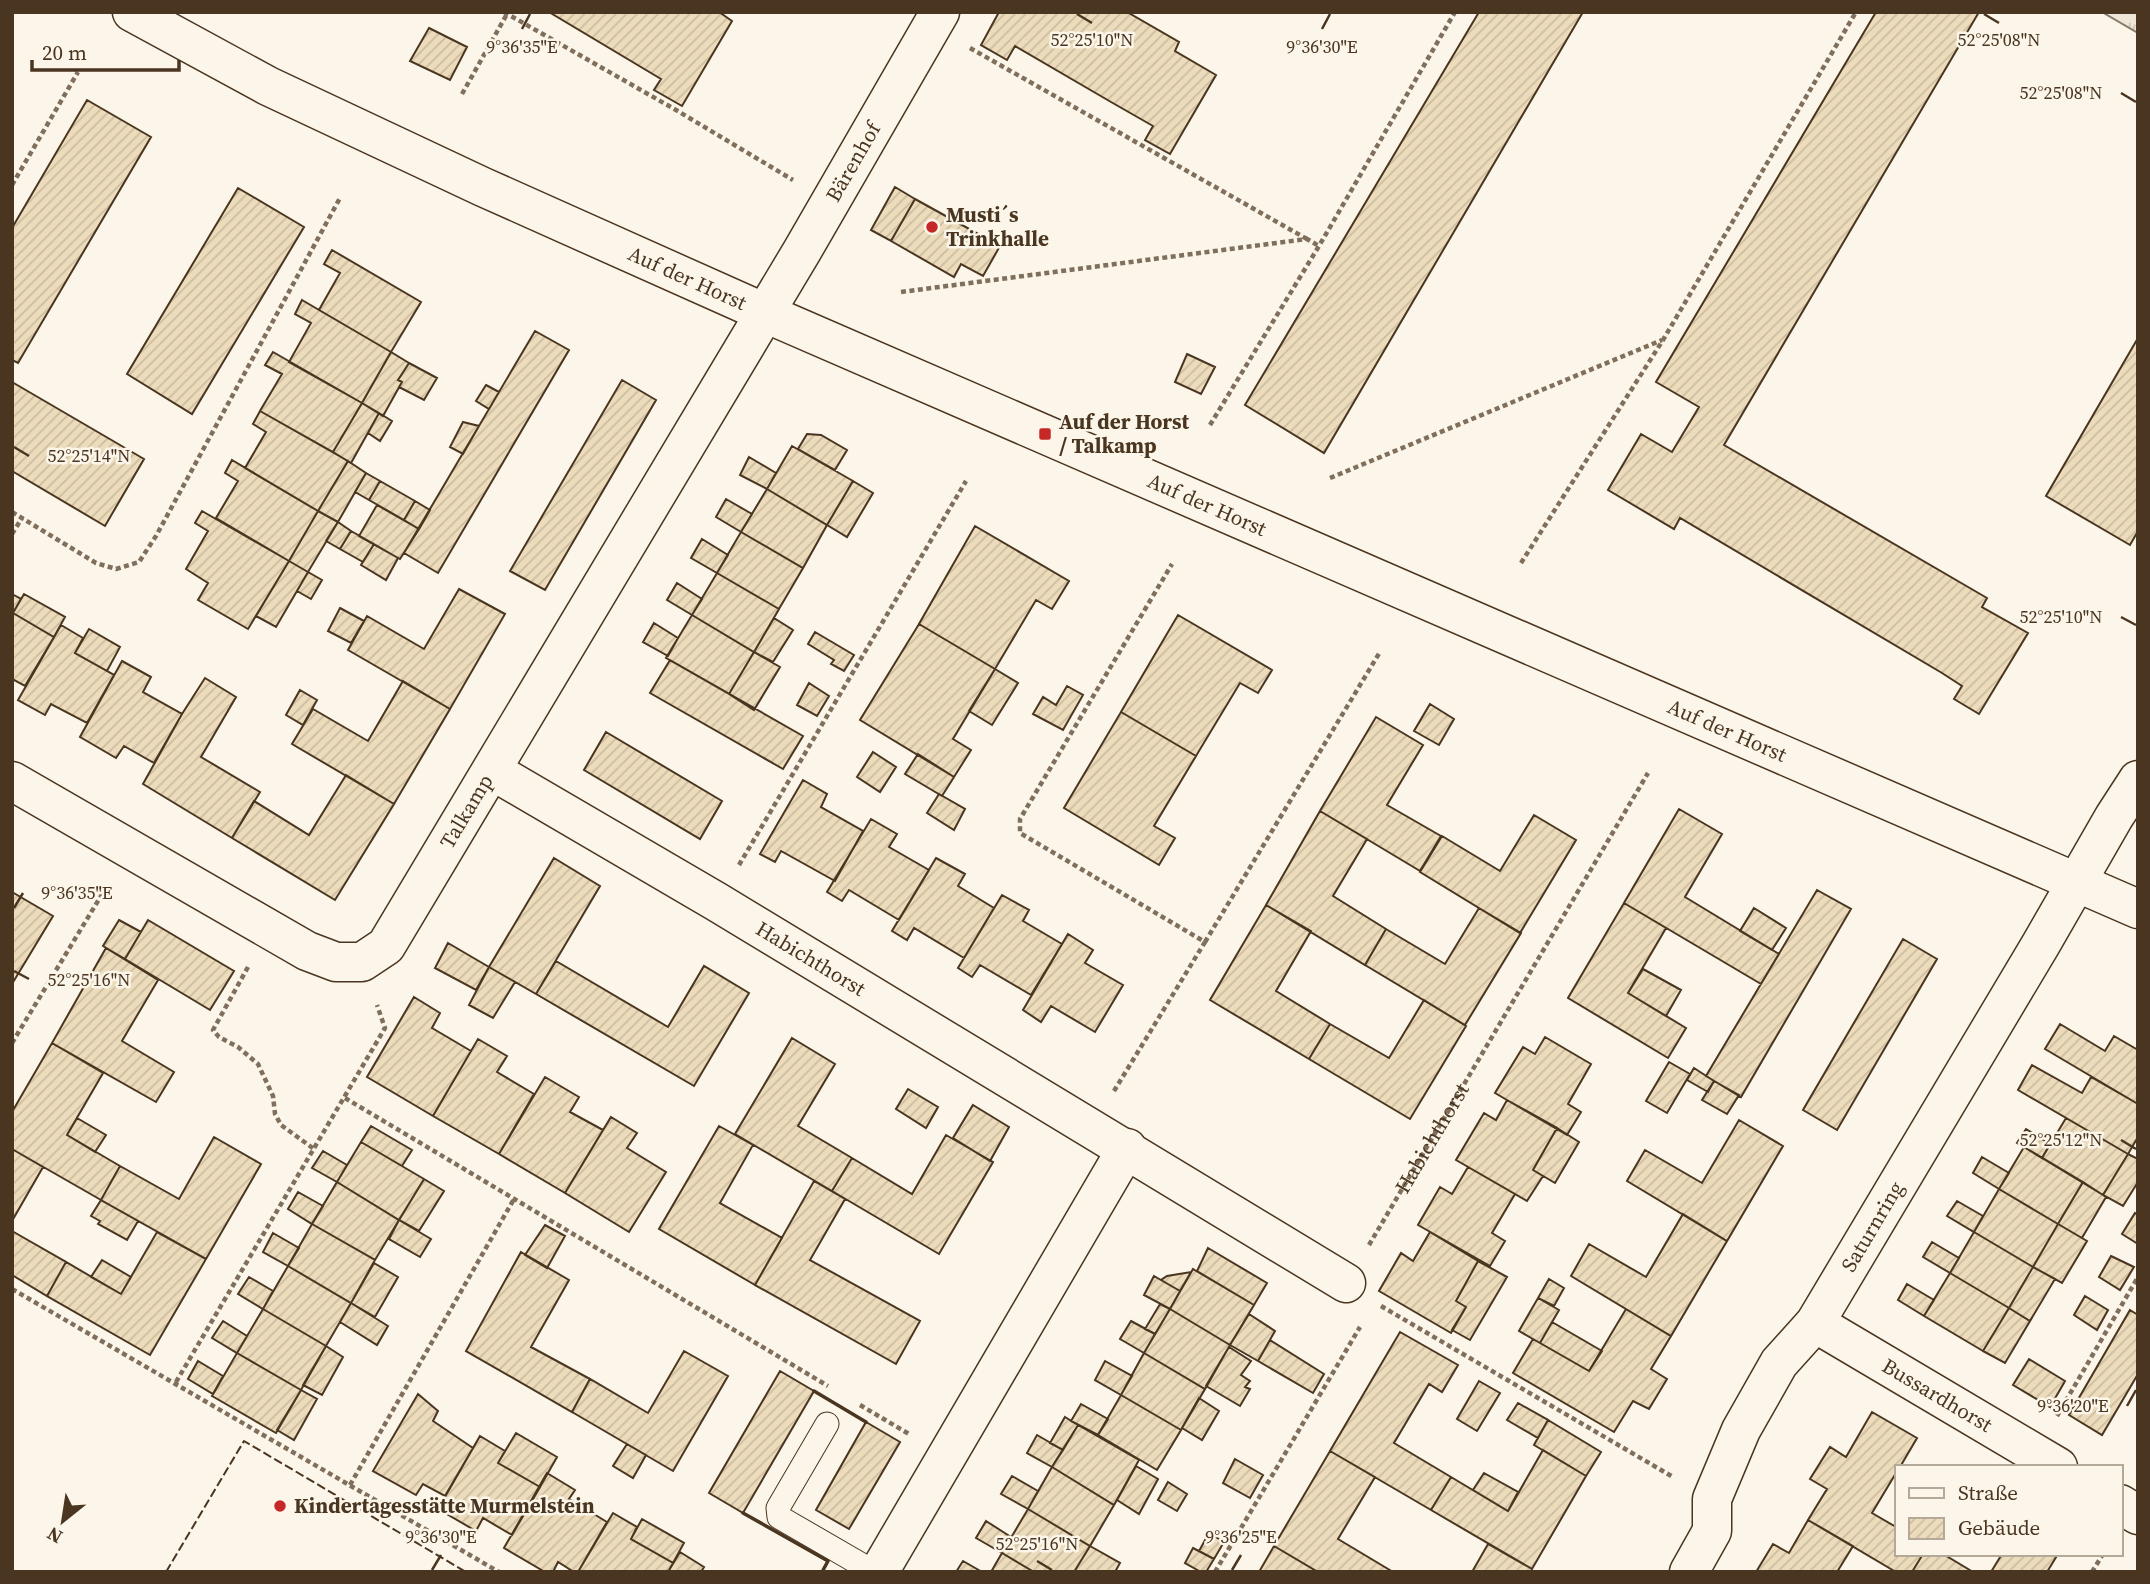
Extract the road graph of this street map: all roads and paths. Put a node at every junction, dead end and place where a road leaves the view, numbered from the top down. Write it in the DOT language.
graph roads {
  1 [pos="132,12"];
  2 [pos="1455,12"];
  3 [pos="1856,12"];
  4 [pos="505,13"];
  5 [pos="936,19"];
  6 [pos="78,72"];
  7 [pos="462,94"];
  8 [pos="12,185"];
  9 [pos="340,198"];
  10 [pos="830,203"];
  11 [pos="1307,239"];
  12 [pos="1319,246"];
  13 [pos="901,292"];
  14 [pos="765,313"];
  15 [pos="1663,340"];
  16 [pos="1210,425"];
  17 [pos="1330,478"];
  18 [pos="966,481"];
  19 [pos="12,512"];
  20 [pos="22,518"];
  21 [pos="12,534"];
  22 [pos="1521,563"];
  23 [pos="1172,564"];
  24 [pos="1380,652"];
  25 [pos="493,771"];
  26 [pos="1648,773"];
  27 [pos="2138,780"];
  28 [pos="12,781"];
  29 [pos="130,850"];
  30 [pos="2075,883"];
  31 [pos="717,902"];
  32 [pos="2138,909"];
  33 [pos="270,931"];
  34 [pos="1205,942"];
  35 [pos="362,962"];
  36 [pos="12,1044"];
  37 [pos="345,1098"];
  38 [pos="1091,1128"];
  39 [pos="1127,1148"];
  40 [pos="314,1149"];
  41 [pos="514,1199"];
  42 [pos="2138,1277"];
  43 [pos="12,1289"];
  44 [pos="1360,1292"];
  45 [pos="1815,1323"];
  46 [pos="176,1382"];
  47 [pos="838,1392"];
  48 [pos="850,1399"];
  49 [pos="827,1424"];
  50 [pos="946,1456"];
  51 [pos="2047,1460"];
  52 [pos="350,1485"];
  53 [pos="1712,1499"];
  54 [pos="2122,1505"];
  55 [pos="2138,1514"];
  56 [pos="2102,1556"];
  57 [pos="499,1572"];
  58 [pos="876,1572"];
  59 [pos="1215,1572"];
  60 [pos="1689,1572"];
  61 [pos="2092,1572"];
  1 -- 14 [label="street, Auf der Horst"];
  2 -- 12 [label="path"];
  3 -- 15 [label="path"];
  4 -- 7 [label="path"];
  4 -- 10 [label="path"];
  5 -- 10 [label="street, Bärenhof"];
  5 -- 11 [label="path"];
  6 -- 8 [label="path"];
  9 -- 20 [label="path"];
  10 -- 14 [label="street, Bärenhof"];
  11 -- 12 [label="path"];
  11 -- 13 [label="path"];
  12 -- 16 [label="path"];
  14 -- 25 [label="street, Talkamp"];
  14 -- 30 [label="street, Auf der Horst"];
  15 -- 17 [label="path"];
  15 -- 22 [label="path"];
  18 -- 31 [label="path"];
  19 -- 20 [label="path"];
  20 -- 21 [label="path"];
  23 -- 34 [label="path"];
  24 -- 34 [label="path"];
  25 -- 31 [label="street, Habichthorst"];
  25 -- 35 [label="street, Talkamp"];
  26 -- 44 [label="path, Habichthorst"];
  27 -- 30 [label="street, Saturnring"];
  28 -- 29 [label="street"];
  29 -- 33 [label="street"];
  29 -- 36 [label="path"];
  30 -- 32 [label="street, Auf der Horst"];
  30 -- 45 [label="street, Saturnring"];
  31 -- 38 [label="street, Habichthorst"];
  33 -- 35 [label="street"];
  33 -- 40 [label="path"];
  34 -- 38 [label="path"];
  35 -- 37 [label="path"];
  37 -- 40 [label="path"];
  37 -- 41 [label="path"];
  38 -- 39 [label="street, Habichthorst"];
  39 -- 44 [label="street, Habichthorst"];
  39 -- 50 [label="street"];
  40 -- 46 [label="path"];
  41 -- 47 [label="path"];
  41 -- 52 [label="path"];
  42 -- 51 [label="path"];
  43 -- 46 [label="path"];
  44 -- 53 [label="path"];
  44 -- 59 [label="path"];
  45 -- 51 [label="street, Bussardhorst"];
  45 -- 53 [label="street, Saturnring"];
  46 -- 52 [label="path"];
  48 -- 50 [label="path"];
  49 -- 58 [label="lane"];
  50 -- 58 [label="street"];
  52 -- 57 [label="path"];
  53 -- 60 [label="street, Saturnring"];
  54 -- 55 [label="street"];
  56 -- 61 [label="path"];
}
